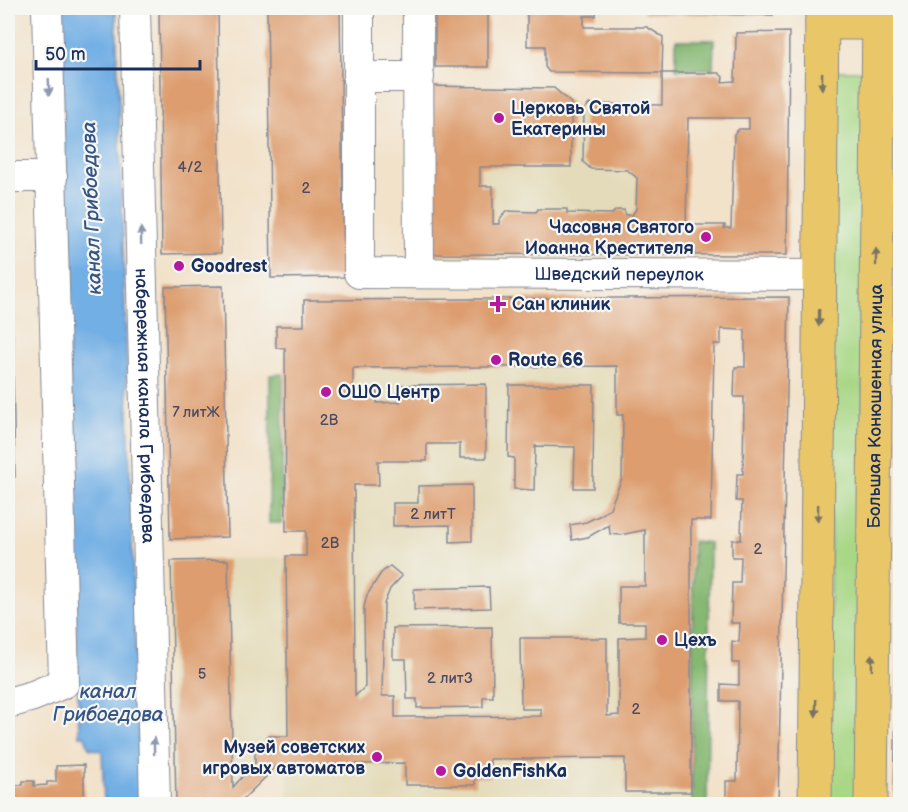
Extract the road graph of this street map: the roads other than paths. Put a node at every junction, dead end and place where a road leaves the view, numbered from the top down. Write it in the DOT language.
graph roads {
  1 [pos="47,8"];
  2 [pos="135,8"];
  3 [pos="359,8"];
  4 [pos="418,8"];
  5 [pos="822,15"];
  6 [pos="886,17"];
  7 [pos="419,71"];
  8 [pos="359,72"];
  9 [pos="8,177"];
  10 [pos="52,177"];
  11 [pos="419,273"];
  12 [pos="820,275"];
  13 [pos="8,703"];
  14 [pos="155,804"];
  15 [pos="815,804"];
  16 [pos="871,804"];
  1 -- 10 [label="street, one-way"];
  14 -- 2 [label="street, набережная канала Грибоедова, one-way"];
  3 -- 8 [label="street"];
  4 -- 7 [label="street"];
  5 -- 6 [label="main road"];
  5 -- 12 [label="main road, one-way"];
  16 -- 6 [label="main road, Большая Конюшенная улица, one-way"];
  7 -- 8 [label="street"];
  7 -- 11 [label="street"];
  8 -- 11 [label="street, Шведский переулок"];
  9 -- 10 [label="street"];
  10 -- 13 [label="street"];
  11 -- 12 [label="street, Шведский переулок"];
  12 -- 15 [label="main road, one-way"];
}
